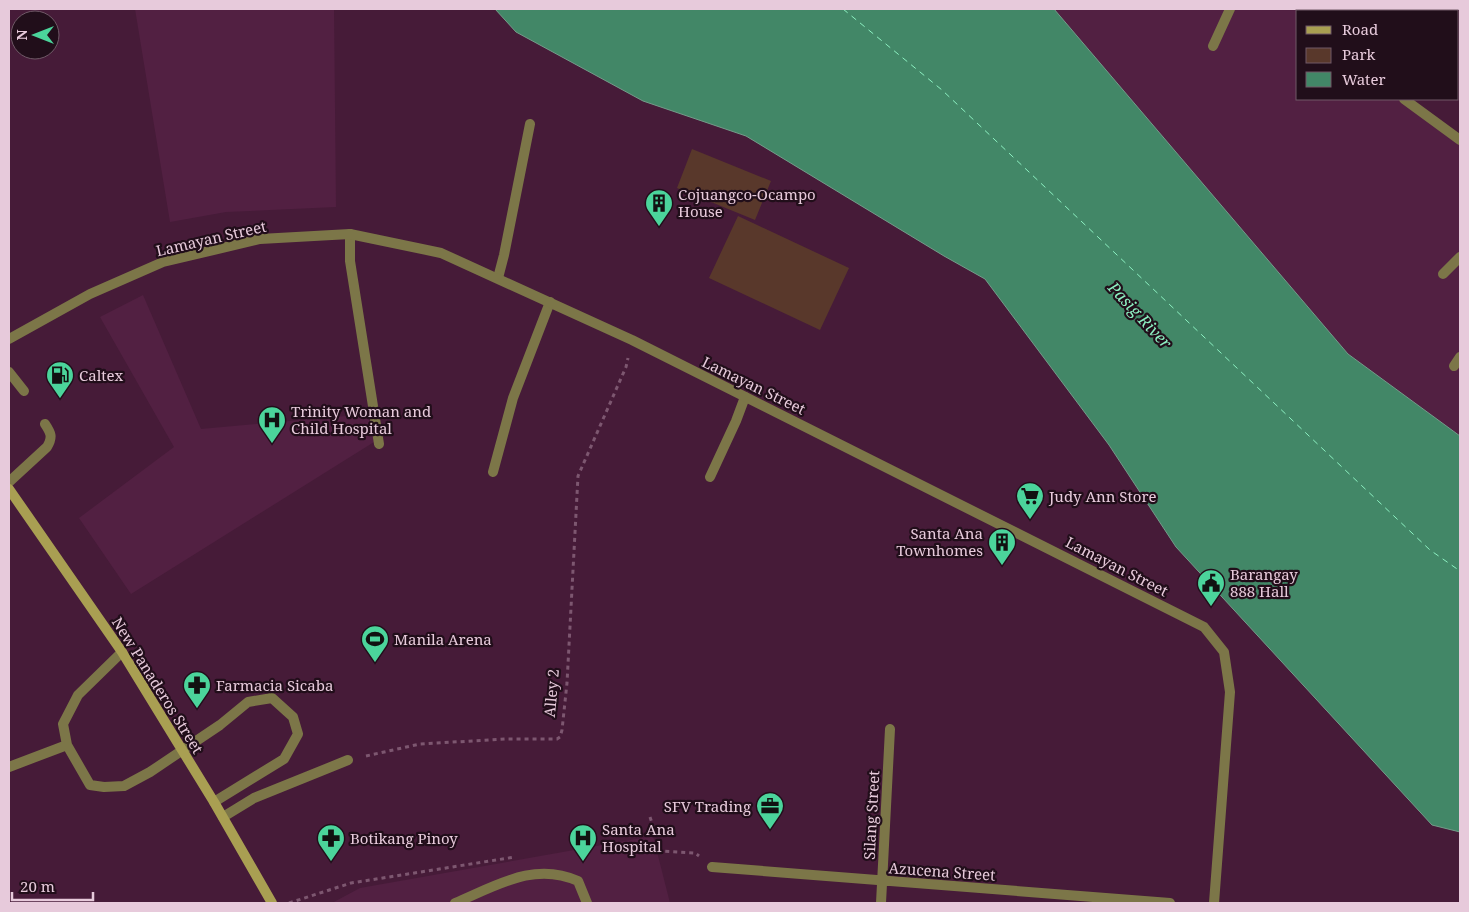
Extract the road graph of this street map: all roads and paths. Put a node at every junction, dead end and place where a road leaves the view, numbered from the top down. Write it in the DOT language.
graph roads {
  1 [pos="1230,9"];
  2 [pos="1213,46"];
  3 [pos="1405,100"];
  4 [pos="530,124"];
  5 [pos="1460,140"];
  6 [pos="350,234"];
  7 [pos="1460,257"];
  8 [pos="1442,274"];
  9 [pos="498,278"];
  10 [pos="550,302"];
  11 [pos="9,339"];
  12 [pos="632,340"];
  13 [pos="1460,357"];
  14 [pos="1454,366"];
  15 [pos="9,372"];
  16 [pos="13,383"];
  17 [pos="24,391"];
  18 [pos="745,397"];
  19 [pos="45,424"];
  20 [pos="379,444"];
  21 [pos="493,472"];
  22 [pos="710,477"];
  23 [pos="9,482"];
  24 [pos="9,489"];
  25 [pos="122,652"];
  26 [pos="890,729"];
  27 [pos="67,745"];
  28 [pos="182,751"];
  29 [pos="348,760"];
  30 [pos="9,767"];
  31 [pos="214,802"];
  32 [pos="223,817"];
  33 [pos="650,817"];
  34 [pos="515,857"];
  35 [pos="712,866"];
  36 [pos="883,881"];
  37 [pos="272,903"];
  38 [pos="289,903"];
  39 [pos="455,903"];
  40 [pos="587,903"];
  41 [pos="881,903"];
  42 [pos="1170,903"];
  43 [pos="1214,903"];
  1 -- 2 [label="street"];
  3 -- 5 [label="street"];
  4 -- 9 [label="street"];
  6 -- 9 [label="street, Lamayan Street"];
  6 -- 11 [label="street, Lamayan Street"];
  6 -- 20 [label="street"];
  7 -- 8 [label="street"];
  9 -- 10 [label="street, Lamayan Street"];
  10 -- 12 [label="street, Lamayan Street"];
  10 -- 21 [label="street"];
  12 -- 18 [label="street, Lamayan Street"];
  12 -- 29 [label="path, Alley 2"];
  13 -- 14 [label="street"];
  15 -- 16 [label="street"];
  16 -- 17 [label="street"];
  18 -- 22 [label="street"];
  18 -- 43 [label="street, Lamayan Street"];
  19 -- 23 [label="street"];
  24 -- 25 [label="main road, New Panaderos Street"];
  25 -- 27 [label="street"];
  25 -- 28 [label="main road, New Panaderos Street"];
  26 -- 36 [label="street, Silang Street"];
  27 -- 28 [label="street"];
  27 -- 30 [label="street"];
  28 -- 31 [label="main road, New Panaderos Street"];
  28 -- 31 [label="street"];
  29 -- 32 [label="street"];
  31 -- 32 [label="main road, New Panaderos Street"];
  32 -- 37 [label="main road, New Panaderos Street"];
  33 -- 35 [label="path"];
  34 -- 38 [label="path"];
  35 -- 36 [label="street, Azucena Street"];
  36 -- 41 [label="street, Silang Street"];
  36 -- 42 [label="street, Azucena Street"];
  39 -- 40 [label="street"];
}
